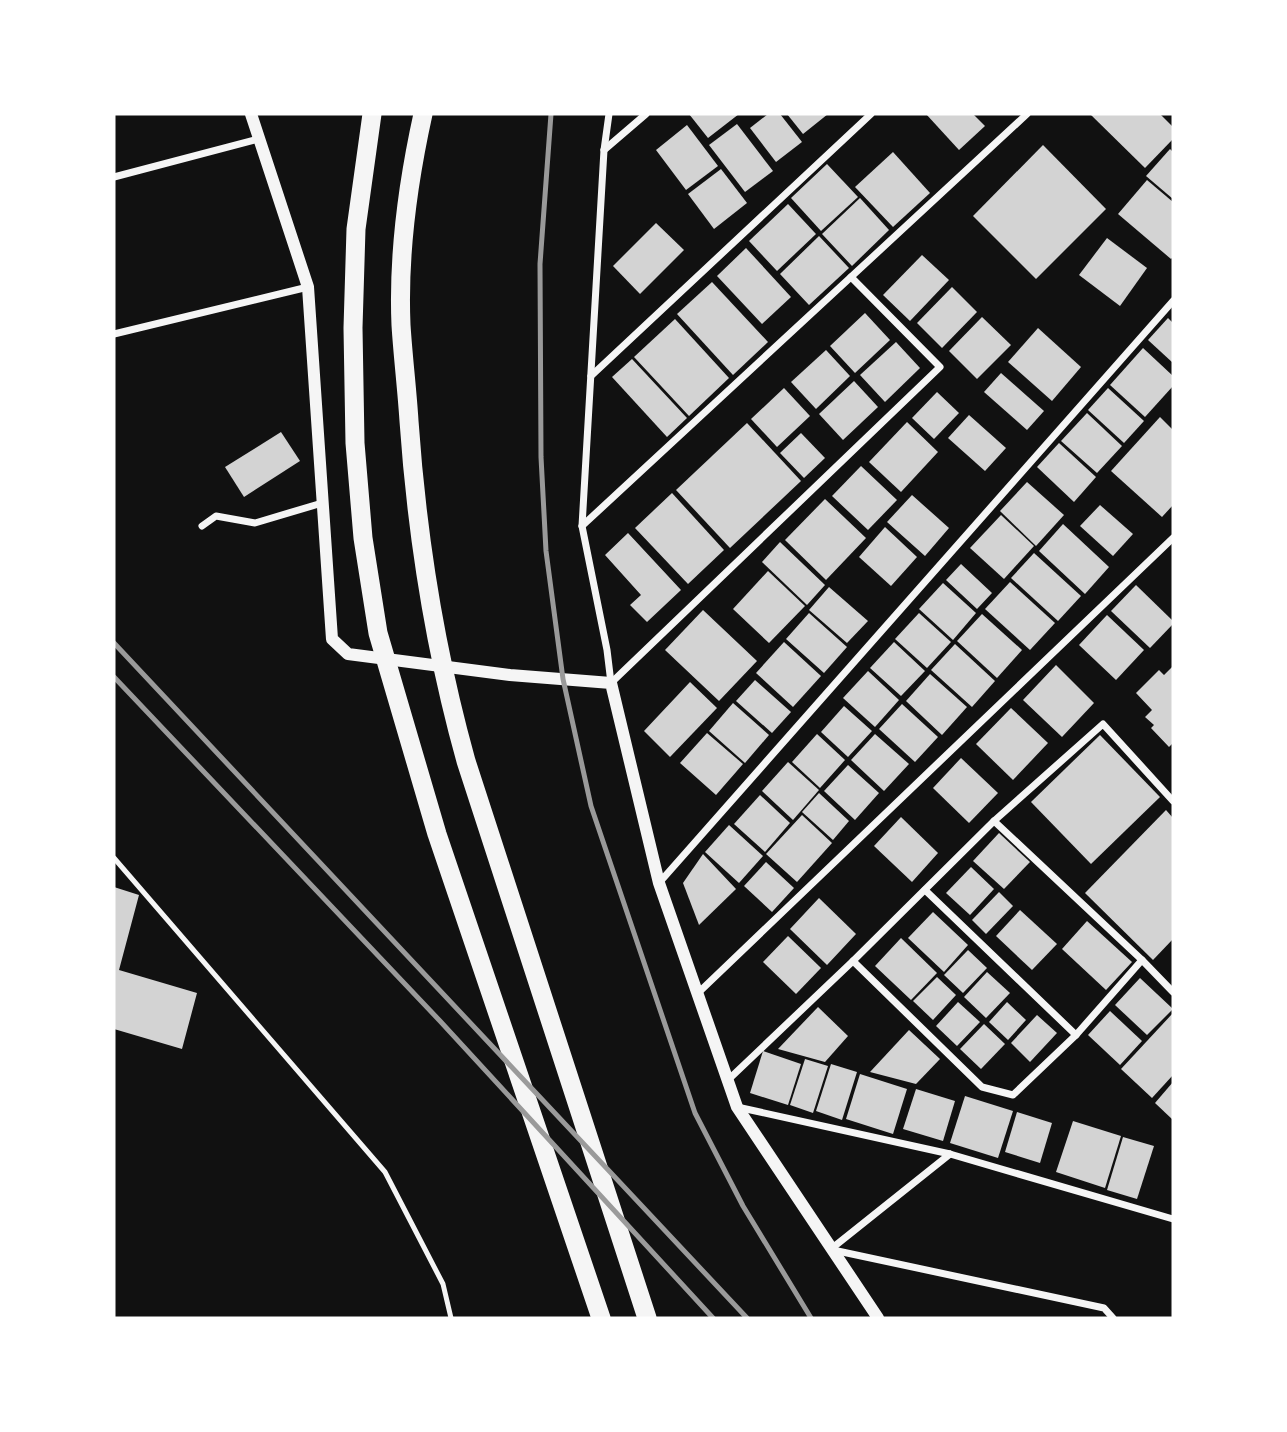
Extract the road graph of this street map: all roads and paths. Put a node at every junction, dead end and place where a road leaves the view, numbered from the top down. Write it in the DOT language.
graph roads {
  1 [pos="251,114"];
  2 [pos="372,114"];
  3 [pos="423,114"];
  4 [pos="608,114"];
  5 [pos="646,114"];
  6 [pos="871,114"];
  7 [pos="1027,114"];
  8 [pos="258,139"];
  9 [pos="604,150"];
  10 [pos="114,177"];
  11 [pos="851,277"];
  12 [pos="308,287"];
  13 [pos="1173,301"];
  14 [pos="114,334"];
  15 [pos="591,376"];
  16 [pos="322,503"];
  17 [pos="202,526"];
  18 [pos="582,526"];
  19 [pos="1173,538"];
  20 [pos="611,683"];
  21 [pos="1173,801"];
  22 [pos="994,821"];
  23 [pos="114,858"];
  24 [pos="659,883"];
  25 [pos="925,890"];
  26 [pos="1142,960"];
  27 [pos="853,961"];
  28 [pos="1173,992"];
  29 [pos="697,995"];
  30 [pos="1076,1035"];
  31 [pos="727,1081"];
  32 [pos="737,1107"];
  33 [pos="950,1154"];
  34 [pos="1173,1219"];
  35 [pos="830,1249"];
  36 [pos="452,1318"];
  37 [pos="601,1318"];
  38 [pos="647,1318"];
  39 [pos="878,1318"];
  40 [pos="1112,1318"];
  1 -- 8 [label="street"];
  2 -- 37 [label="highway"];
  3 -- 38 [label="highway"];
  4 -- 9 [label="street"];
  5 -- 9 [label="street"];
  6 -- 15 [label="street"];
  7 -- 11 [label="street"];
  8 -- 10 [label="street"];
  8 -- 12 [label="street"];
  9 -- 15 [label="street"];
  11 -- 18 [label="street"];
  11 -- 20 [label="street"];
  12 -- 14 [label="street"];
  12 -- 16 [label="street"];
  13 -- 24 [label="street"];
  15 -- 18 [label="street"];
  16 -- 17 [label="street"];
  16 -- 20 [label="street"];
  18 -- 20 [label="street"];
  19 -- 29 [label="street"];
  20 -- 24 [label="street"];
  21 -- 22 [label="street"];
  22 -- 25 [label="street"];
  22 -- 26 [label="street"];
  23 -- 36 [label="lane"];
  24 -- 29 [label="street"];
  25 -- 27 [label="street"];
  25 -- 30 [label="street"];
  26 -- 28 [label="street"];
  26 -- 30 [label="street"];
  27 -- 30 [label="street"];
  27 -- 31 [label="street"];
  29 -- 31 [label="street"];
  31 -- 32 [label="street"];
  32 -- 33 [label="street"];
  32 -- 35 [label="street"];
  33 -- 34 [label="street"];
  33 -- 35 [label="street"];
  35 -- 39 [label="street"];
  35 -- 40 [label="street"];
}
